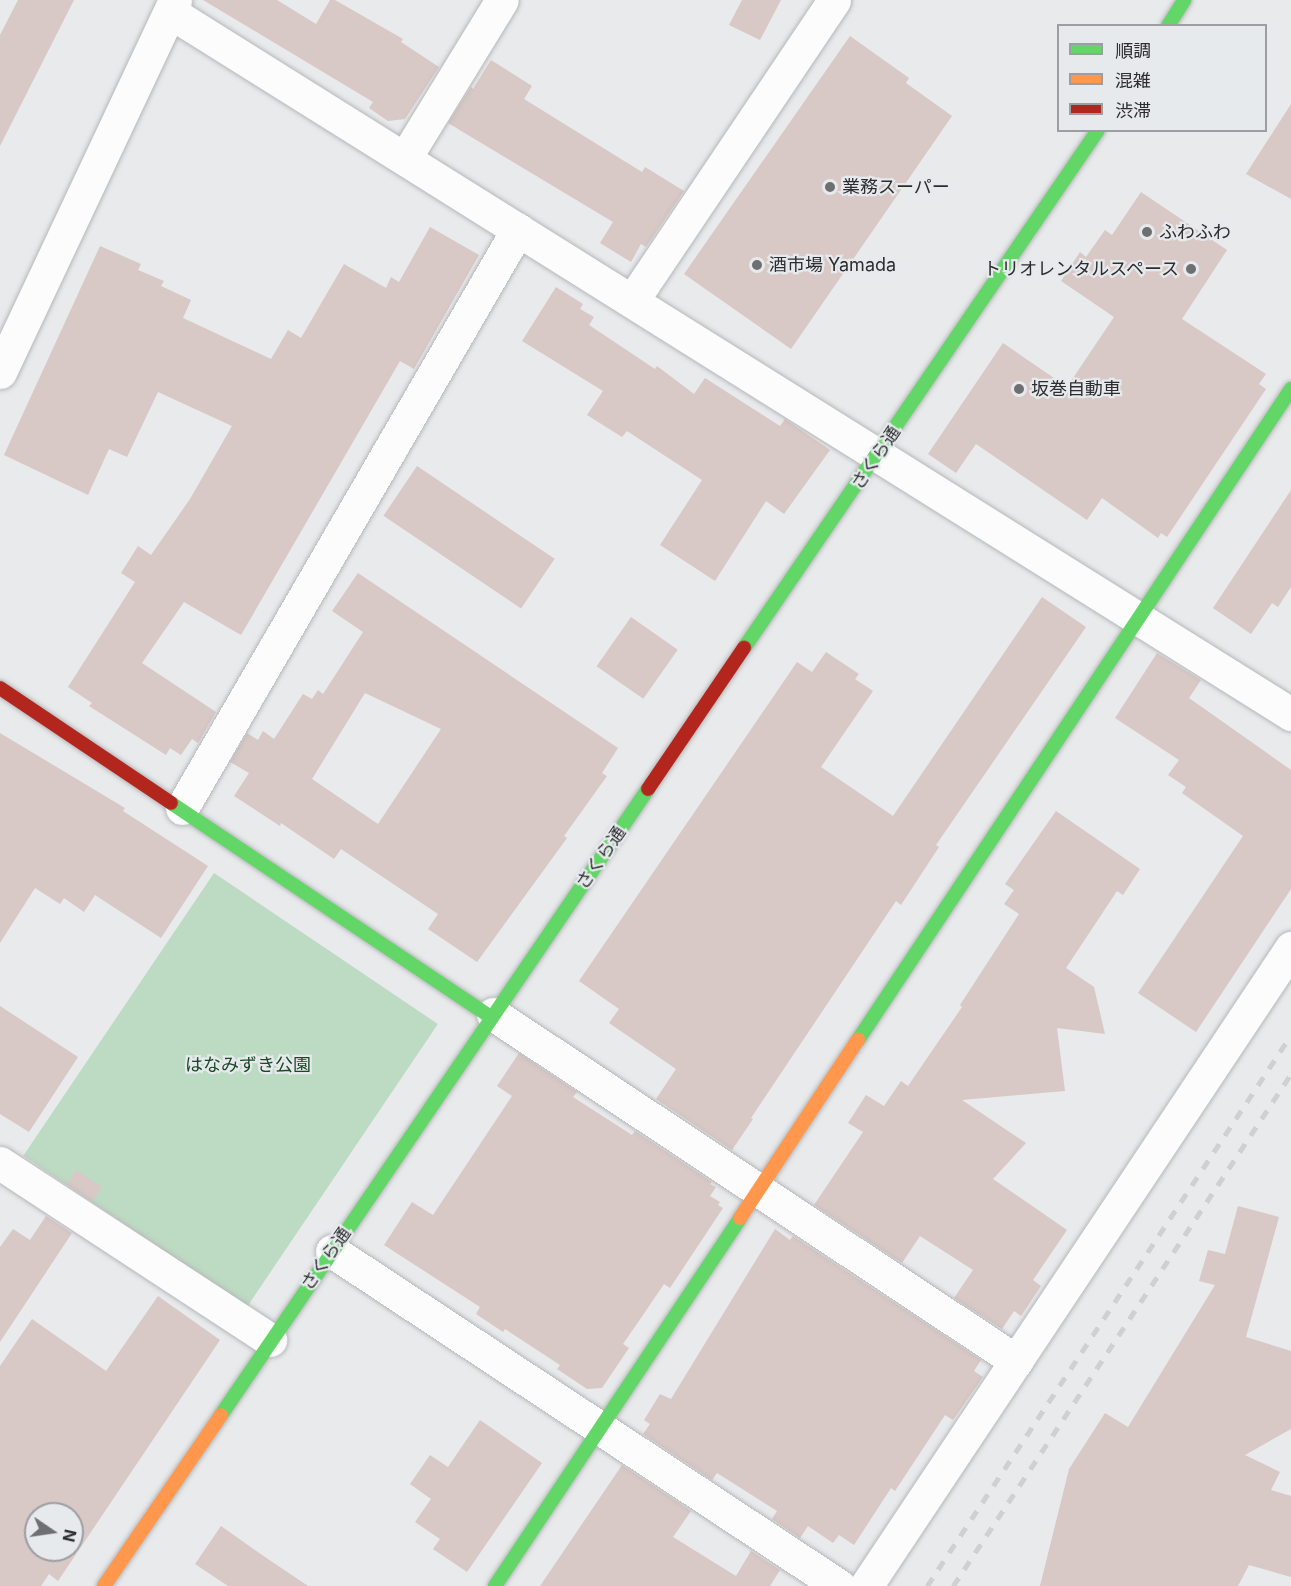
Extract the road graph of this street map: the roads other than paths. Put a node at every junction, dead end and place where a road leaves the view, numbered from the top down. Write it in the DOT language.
graph roads {
  1 [pos="502,0"];
  2 [pos="834,0"];
  3 [pos="1184,0"];
  4 [pos="173,6"];
  5 [pos="1169,24"];
  6 [pos="1097,132"];
  7 [pos="405,158"];
  8 [pos="518,229"];
  9 [pos="632,301"];
  10 [pos="0,372"];
  11 [pos="1291,389"];
  12 [pos="878,455"];
  13 [pos="1139,619"];
  14 [pos="0,688"];
  15 [pos="1291,714"];
  16 [pos="182,808"];
  17 [pos="1291,948"];
  18 [pos="492,1015"];
  19 [pos="0,1163"];
  20 [pos="757,1189"];
  21 [pos="332,1251"];
  22 [pos="270,1340"];
  23 [pos="1016,1361"];
  24 [pos="598,1428"];
  25 [pos="104,1586"];
  26 [pos="495,1586"];
  27 [pos="839,1586"];
  28 [pos="866,1586"];
  1 -- 7 [label="street"];
  2 -- 9 [label="street"];
  3 -- 5 [label="street"];
  4 -- 7 [label="street"];
  4 -- 10 [label="street"];
  6 -- 12 [label="street, さくら通"];
  7 -- 8 [label="street"];
  8 -- 9 [label="street"];
  8 -- 16 [label="street"];
  9 -- 12 [label="street"];
  11 -- 13 [label="street"];
  12 -- 13 [label="street"];
  12 -- 18 [label="street, さくら通"];
  13 -- 15 [label="street"];
  13 -- 20 [label="street"];
  14 -- 16 [label="street"];
  16 -- 18 [label="street"];
  17 -- 23 [label="street"];
  18 -- 20 [label="street"];
  18 -- 21 [label="street, さくら通"];
  19 -- 22 [label="street"];
  20 -- 23 [label="street"];
  20 -- 24 [label="street"];
  21 -- 22 [label="street, さくら通"];
  21 -- 24 [label="street"];
  22 -- 25 [label="street, さくら通"];
  23 -- 28 [label="street"];
  24 -- 26 [label="street"];
  24 -- 27 [label="street"];
}
